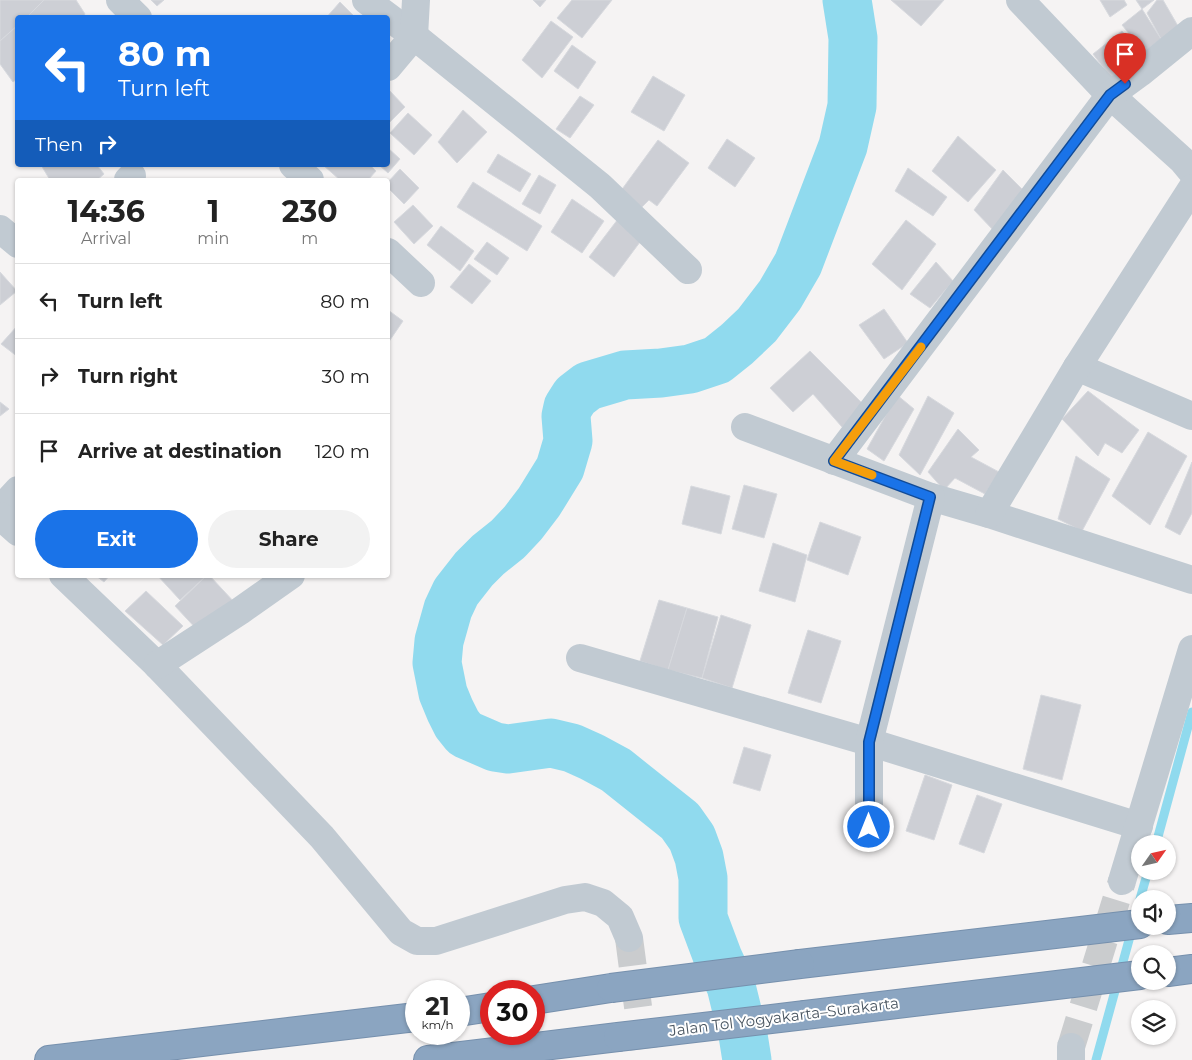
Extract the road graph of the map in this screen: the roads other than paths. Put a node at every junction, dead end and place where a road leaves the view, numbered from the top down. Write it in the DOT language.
graph roads {
  1 [pos="120,0"];
  2 [pos="366,0"];
  3 [pos="416,0"];
  4 [pos="1020,0"];
  5 [pos="135,15"];
  6 [pos="386,15"];
  7 [pos="390,18"];
  8 [pos="1192,31"];
  9 [pos="414,36"];
  10 [pos="390,65"];
  11 [pos="1110,95"];
  12 [pos="1192,172"];
  13 [pos="1192,188"];
  14 [pos="0,229"];
  15 [pos="15,242"];
  16 [pos="390,254"];
  17 [pos="688,270"];
  18 [pos="421,283"];
  19 [pos="1077,367"];
  20 [pos="1192,416"];
  21 [pos="746,427"];
  22 [pos="834,461"];
  23 [pos="15,493"];
  24 [pos="930,497"];
  25 [pos="0,510"];
  26 [pos="990,514"];
  27 [pos="0,516"];
  28 [pos="15,529"];
  29 [pos="66,578"];
  30 [pos="287,578"];
  31 [pos="1192,580"];
  32 [pos="1192,649"];
  33 [pos="580,658"];
  34 [pos="157,665"];
  35 [pos="869,742"];
  36 [pos="1139,826"];
  37 [pos="869,827"];
  38 [pos="1122,881"];
  39 [pos="1192,918"];
  40 [pos="1176,919"];
  41 [pos="1131,925"];
  42 [pos="629,938"];
  43 [pos="1192,969"];
  44 [pos="1176,971"];
  45 [pos="1131,976"];
  46 [pos="545,998"];
  47 [pos="405,1018"];
  48 [pos="49,1060"];
  49 [pos="428,1060"];
  1 -- 5 [label="street"];
  2 -- 6 [label="street"];
  3 -- 9 [label="street"];
  4 -- 11 [label="street"];
  7 -- 9 [label="street"];
  8 -- 11 [label="street"];
  9 -- 10 [label="street"];
  9 -- 17 [label="street"];
  11 -- 12 [label="street"];
  11 -- 22 [label="street"];
  13 -- 19 [label="street"];
  14 -- 15 [label="street"];
  16 -- 18 [label="street"];
  19 -- 20 [label="street"];
  19 -- 26 [label="street"];
  21 -- 22 [label="street"];
  22 -- 24 [label="street"];
  23 -- 25 [label="street"];
  24 -- 26 [label="street"];
  24 -- 35 [label="street"];
  26 -- 31 [label="street"];
  27 -- 28 [label="street"];
  29 -- 34 [label="street"];
  30 -- 34 [label="street"];
  32 -- 36 [label="street"];
  33 -- 35 [label="street"];
  34 -- 42 [label="street"];
  35 -- 36 [label="street"];
  35 -- 37 [label="street"];
  36 -- 38 [label="street"];
  39 -- 40 [label="highway"];
  41 -- 46 [label="highway, bridge"];
  43 -- 44 [label="highway"];
  45 -- 49 [label="highway, Jalan Tol Yogyakarta–Surakarta, bridge"];
  47 -- 48 [label="highway"];
}
